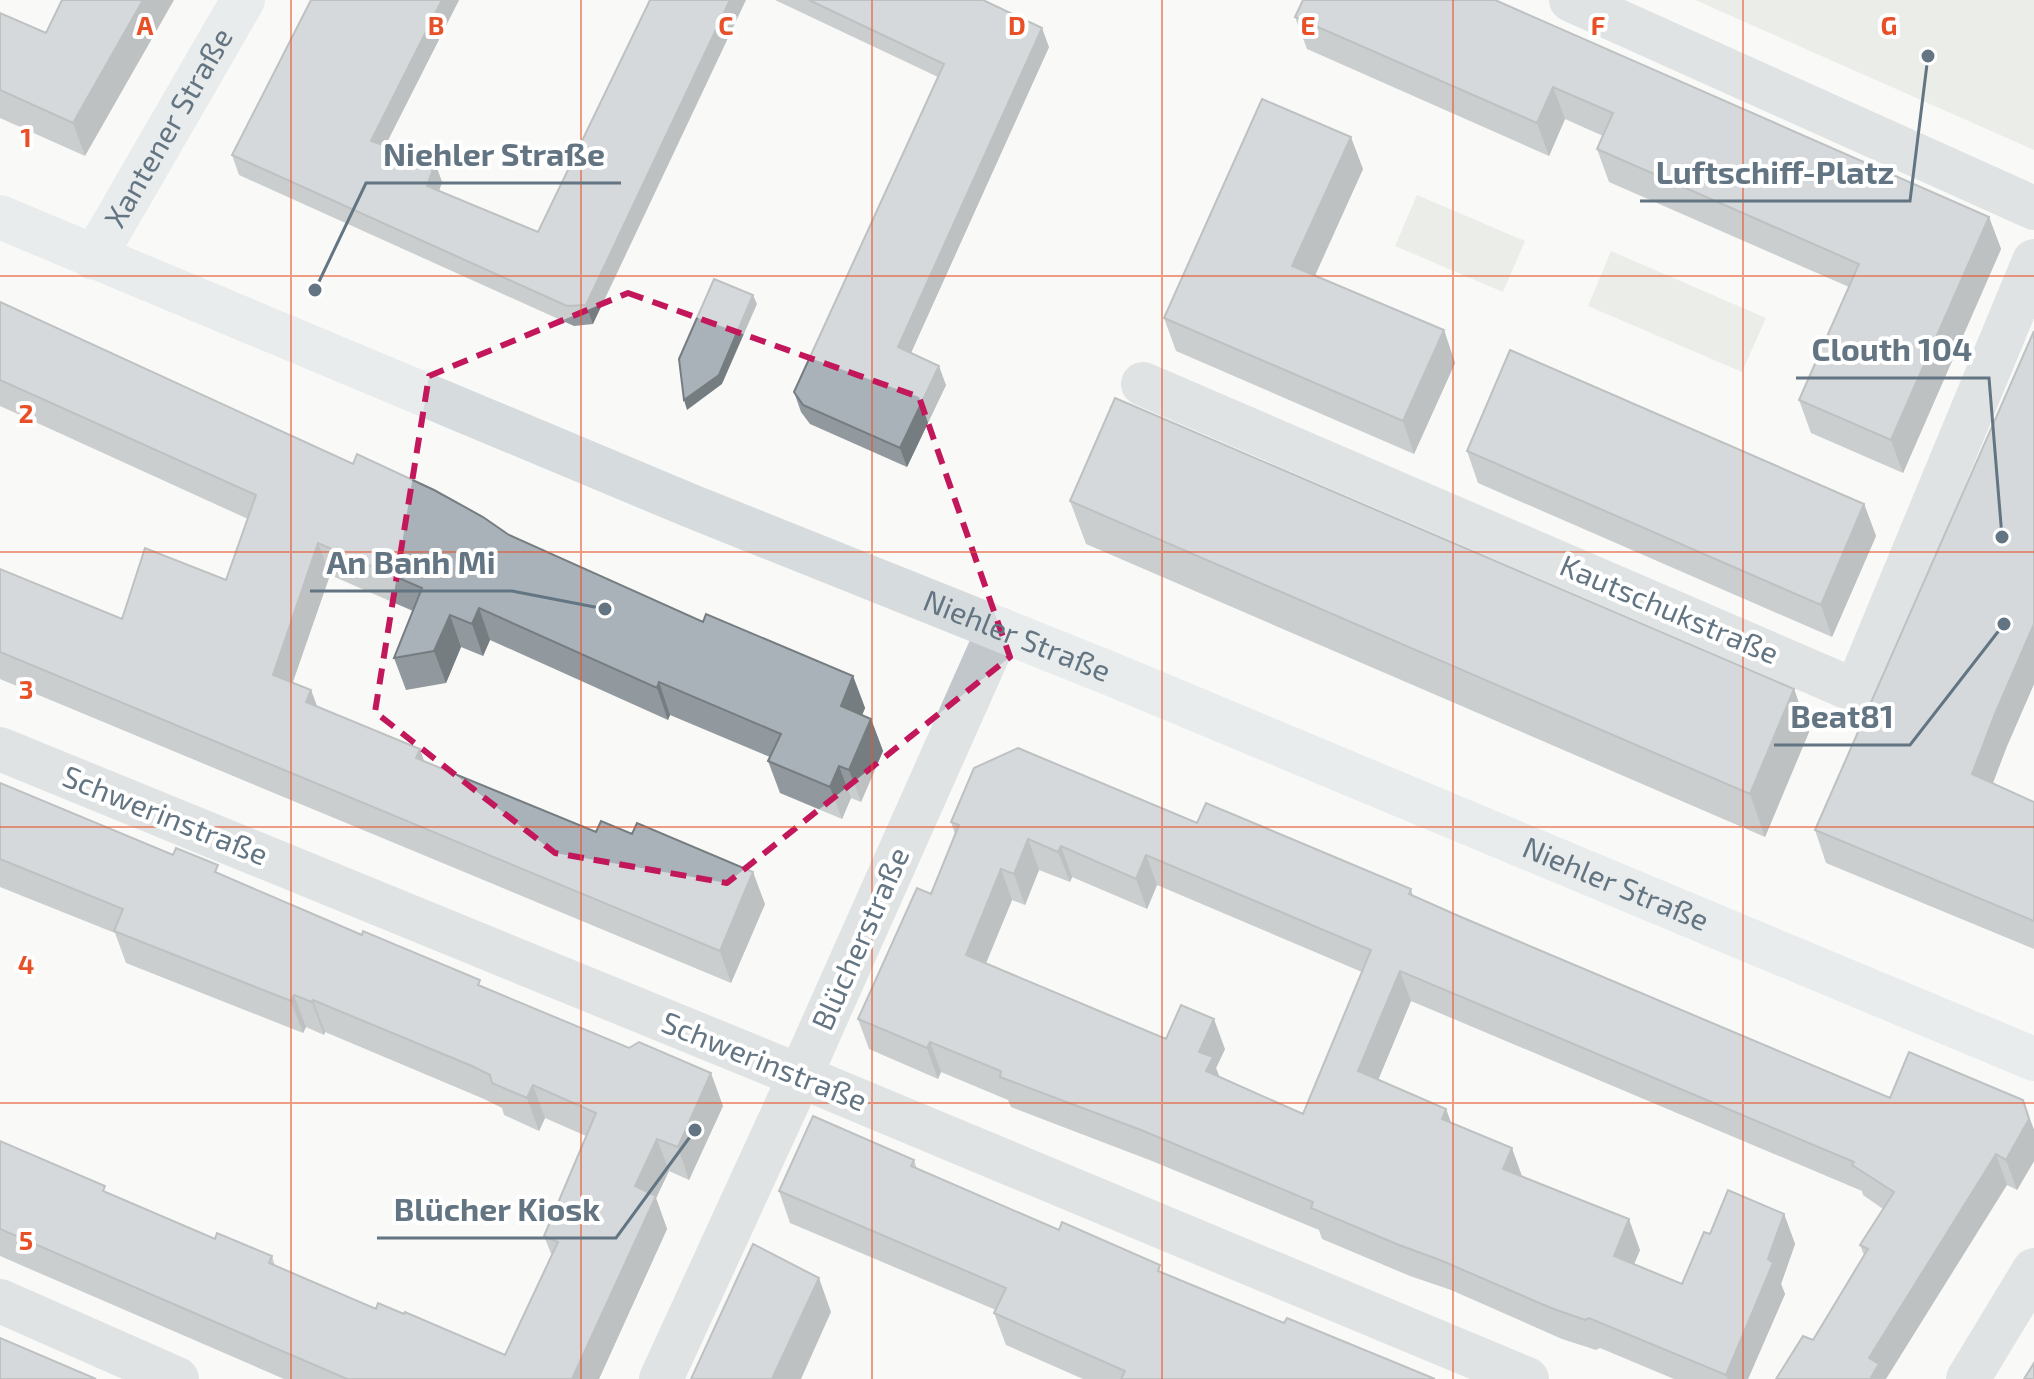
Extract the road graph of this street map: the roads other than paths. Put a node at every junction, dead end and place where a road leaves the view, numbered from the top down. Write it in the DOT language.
graph roads {
  1 [pos="243,0"];
  2 [pos="1571,0"];
  3 [pos="2034,208"];
  4 [pos="0,217"];
  5 [pos="94,258"];
  6 [pos="2034,261"];
  7 [pos="1143,384"];
  8 [pos="999,629"];
  9 [pos="0,749"];
  10 [pos="2034,1059"];
  11 [pos="800,1076"];
  12 [pos="2034,1270"];
  13 [pos="0,1301"];
  14 [pos="177,1379"];
  15 [pos="661,1379"];
  16 [pos="1527,1379"];
  17 [pos="1968,1379"];
  1 -- 5 [label="street, Xantener Straße"];
  2 -- 3 [label="street"];
  4 -- 5 [label="street, Niehler Straße"];
  5 -- 8 [label="street, Niehler Straße"];
  6 -- 7 [label="street, Kautschukstraße"];
  8 -- 10 [label="street, Niehler Straße"];
  8 -- 11 [label="street, Blücherstraße"];
  9 -- 11 [label="street, Schwerinstraße"];
  11 -- 15 [label="street, Blücherstraße"];
  11 -- 16 [label="street, Schwerinstraße"];
  12 -- 17 [label="street"];
  13 -- 14 [label="street"];
}
